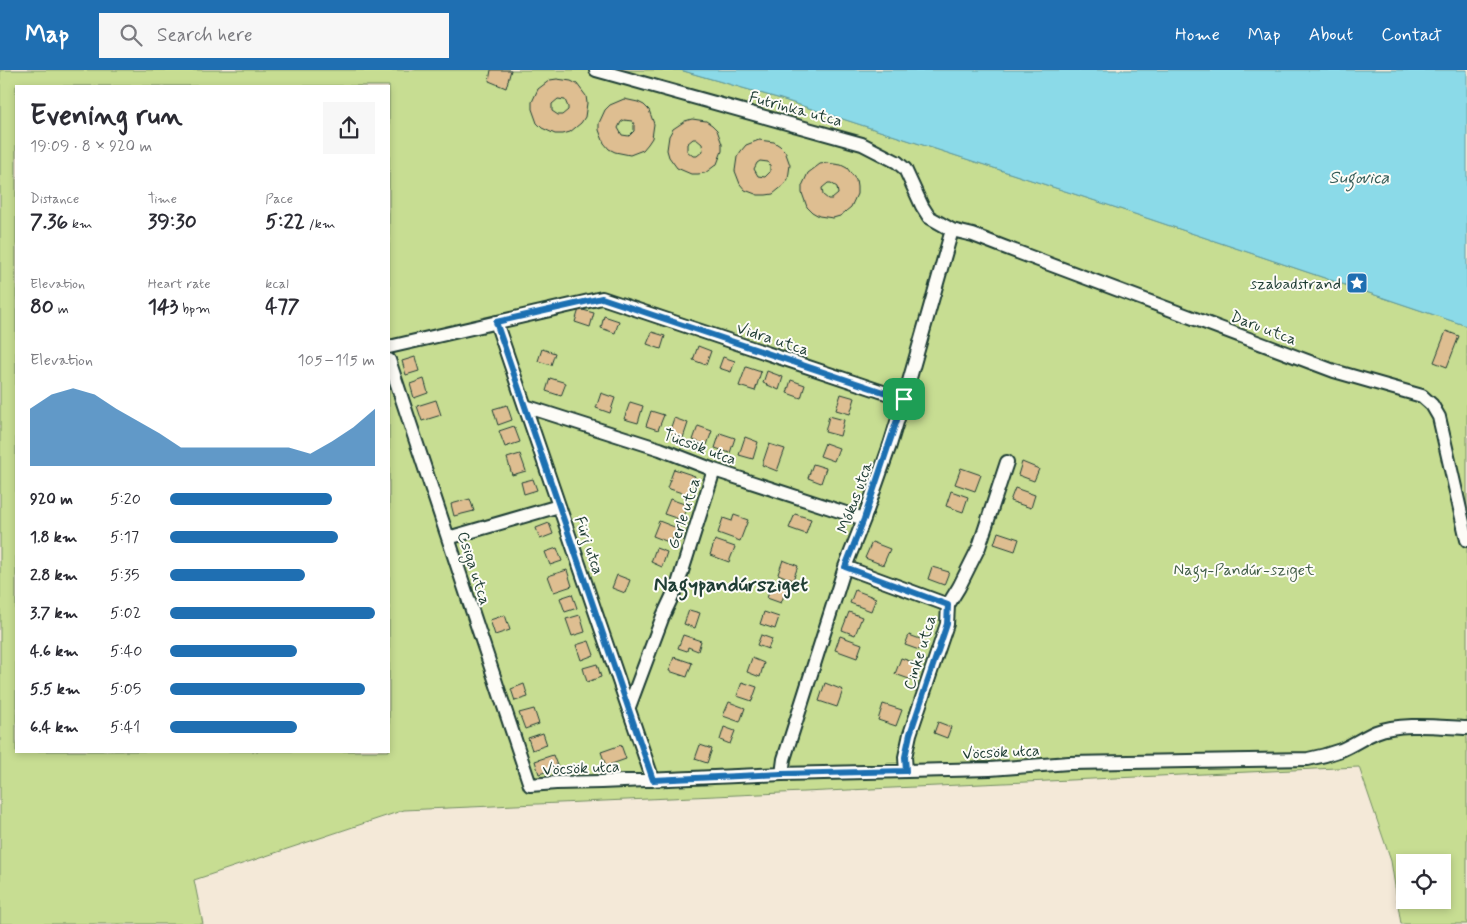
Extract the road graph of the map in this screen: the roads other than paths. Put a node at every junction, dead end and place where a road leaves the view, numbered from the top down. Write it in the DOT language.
graph roads {
  1 [pos="596,70"];
  2 [pos="952,230"];
  3 [pos="496,322"];
  4 [pos="390,346"];
  5 [pos="390,363"];
  6 [pos="904,399"];
  7 [pos="525,406"];
  8 [pos="1007,462"];
  9 [pos="714,470"];
  10 [pos="559,506"];
  11 [pos="864,519"];
  12 [pos="448,538"];
  13 [pos="1467,540"];
  14 [pos="845,567"];
  15 [pos="948,605"];
  16 [pos="629,707"];
  17 [pos="1467,728"];
  18 [pos="906,771"];
  19 [pos="782,774"];
  20 [pos="653,780"];
  21 [pos="530,785"];
  1 -- 2 [label="street, Futrinka utca"];
  2 -- 6 [label="street, Mókus utca"];
  2 -- 13 [label="street, Daru utca"];
  3 -- 4 [label="street, Vidra utca"];
  3 -- 6 [label="street, Vidra utca"];
  3 -- 7 [label="street, Fürj utca"];
  5 -- 12 [label="street, Csiga utca"];
  6 -- 11 [label="street, Mókus utca"];
  7 -- 9 [label="street, Tücsök utca"];
  7 -- 10 [label="street, Fürj utca"];
  8 -- 15 [label="street, Cinke utca"];
  9 -- 11 [label="street, Tücsök utca"];
  9 -- 16 [label="street, Gerle utca"];
  10 -- 12 [label="street"];
  10 -- 16 [label="street, Fürj utca"];
  11 -- 14 [label="street, Mókus utca"];
  12 -- 21 [label="street, Csiga utca"];
  14 -- 15 [label="street"];
  14 -- 19 [label="street, Mókus utca"];
  15 -- 18 [label="street, Cinke utca"];
  16 -- 20 [label="street, Fürj utca"];
  17 -- 18 [label="street, Vöcsök utca"];
  18 -- 19 [label="street, Vöcsök utca"];
  19 -- 20 [label="street, Vöcsök utca"];
  20 -- 21 [label="street, Vöcsök utca"];
}
